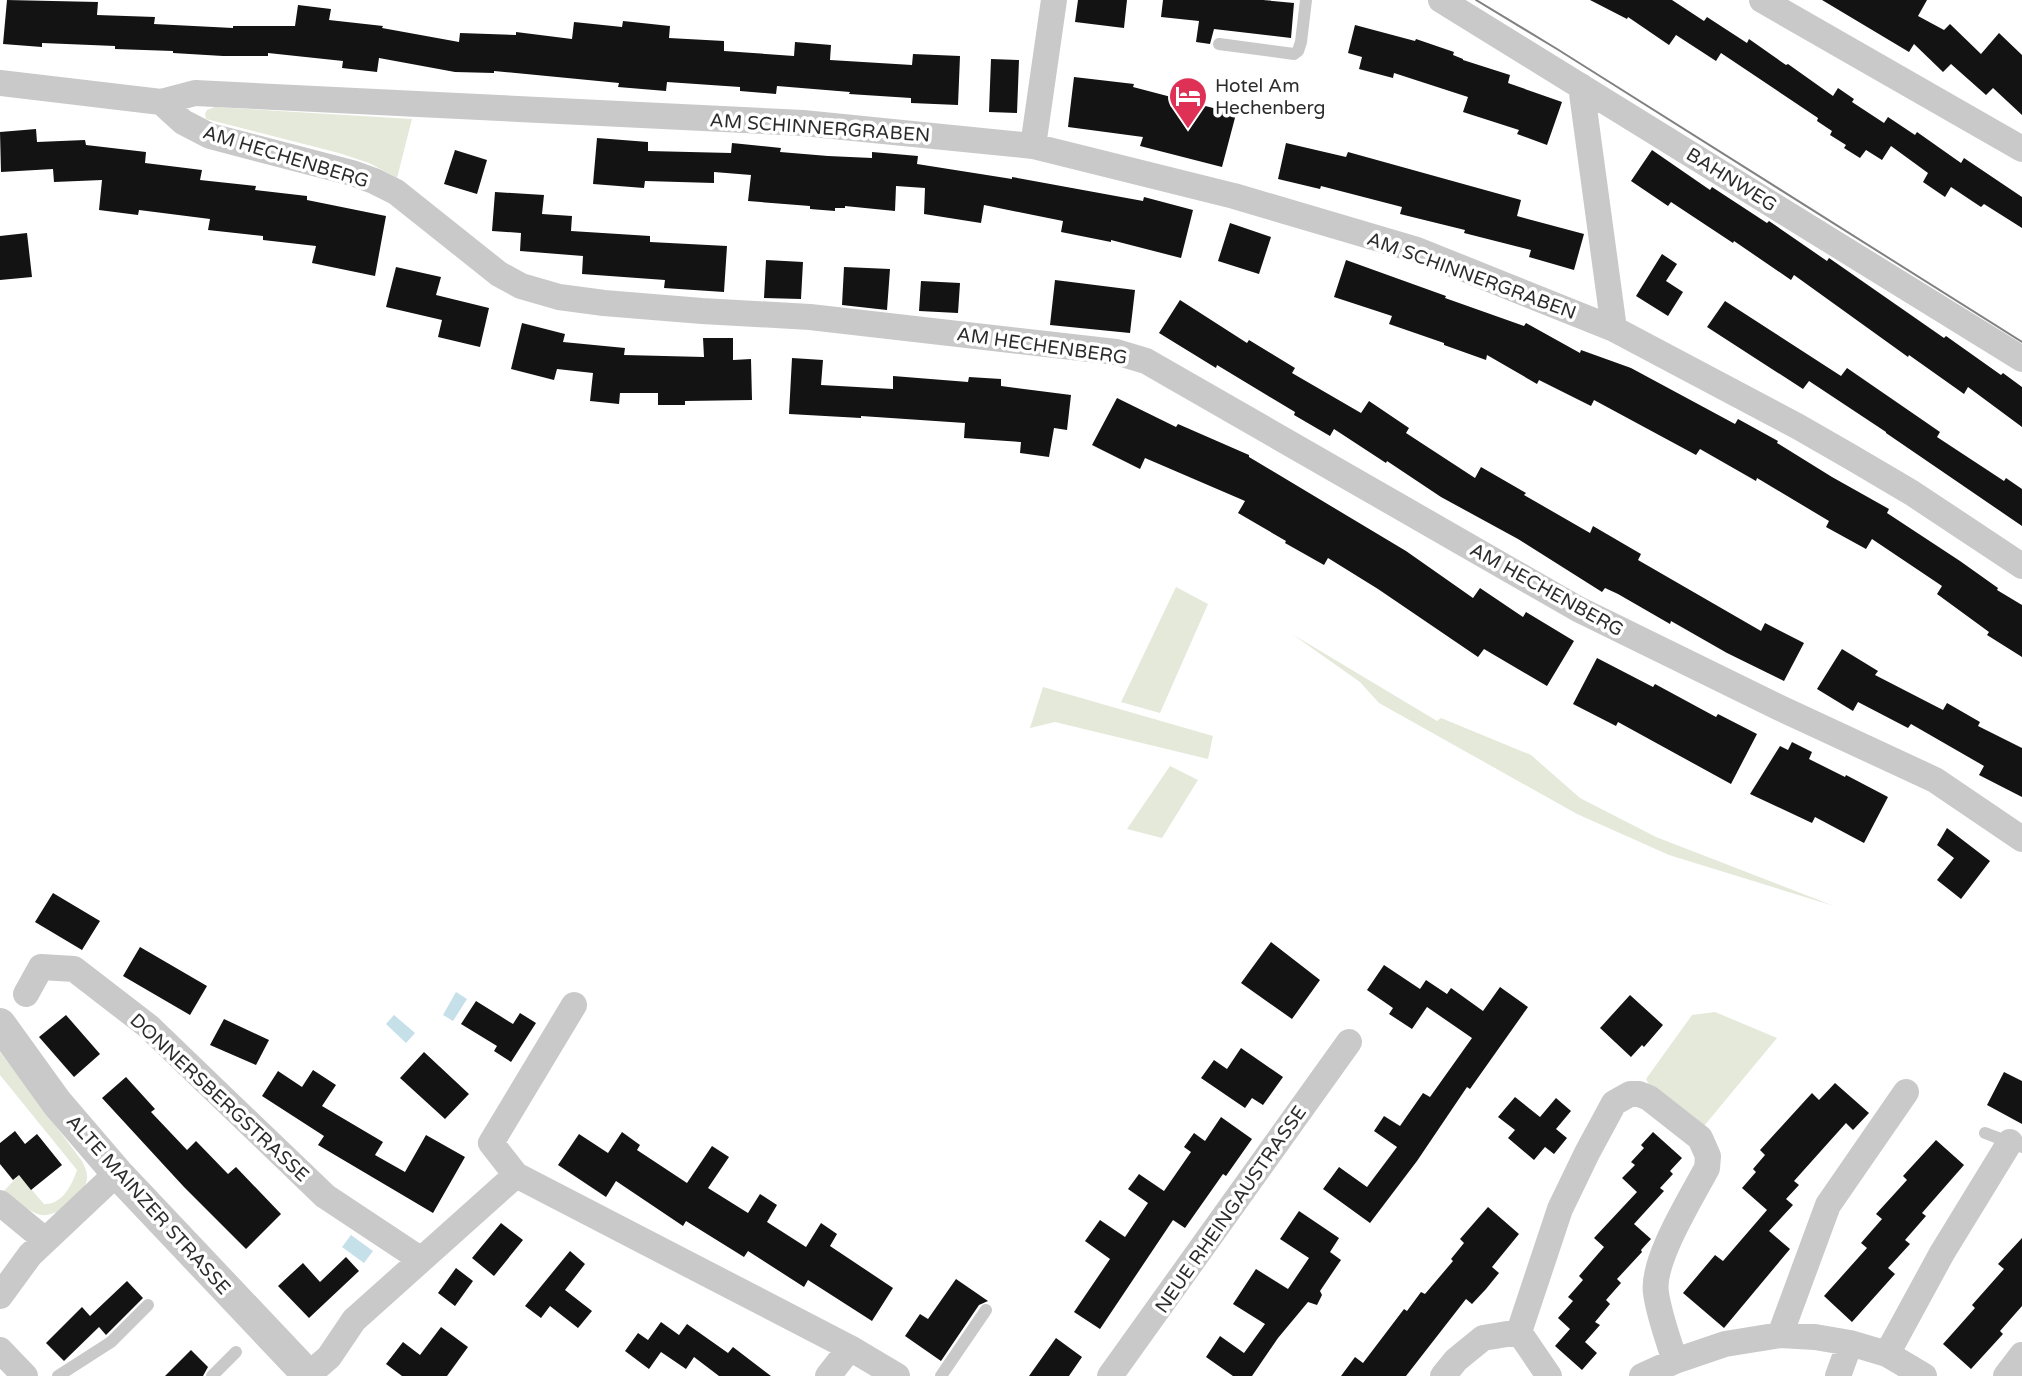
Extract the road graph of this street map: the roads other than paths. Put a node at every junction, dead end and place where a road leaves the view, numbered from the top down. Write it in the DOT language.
graph roads {
  1 [pos="1054,0"];
  2 [pos="1306,0"];
  3 [pos="1441,0"];
  4 [pos="1762,0"];
  5 [pos="1219,44"];
  6 [pos="0,83"];
  7 [pos="1581,86"];
  8 [pos="160,102"];
  9 [pos="1033,146"];
  10 [pos="2022,149"];
  11 [pos="1614,329"];
  12 [pos="2022,359"];
  13 [pos="2022,566"];
  14 [pos="2022,839"];
  15 [pos="26,995"];
  16 [pos="574,1005"];
  17 [pos="0,1024"];
  18 [pos="1349,1042"];
  19 [pos="1906,1092"];
  20 [pos="1985,1133"];
  21 [pos="2016,1145"];
  22 [pos="117,1172"];
  23 [pos="516,1175"];
  24 [pos="0,1203"];
  25 [pos="45,1240"];
  26 [pos="420,1259"];
  27 [pos="0,1296"];
  28 [pos="148,1305"];
  29 [pos="986,1310"];
  30 [pos="1519,1332"];
  31 [pos="1780,1335"];
  32 [pos="1850,1343"];
  33 [pos="850,1348"];
  34 [pos="0,1350"];
  35 [pos="236,1352"];
  36 [pos="1887,1354"];
  37 [pos="2022,1355"];
  38 [pos="1675,1361"];
  39 [pos="25,1376"];
  40 [pos="58,1376"];
  41 [pos="212,1376"];
  42 [pos="308,1376"];
  43 [pos="828,1376"];
  44 [pos="897,1376"];
  45 [pos="941,1376"];
  46 [pos="1110,1376"];
  47 [pos="1443,1376"];
  48 [pos="1549,1376"];
  49 [pos="1642,1376"];
  50 [pos="1838,1376"];
  51 [pos="1924,1376"];
  52 [pos="2006,1376"];
  1 -- 9 [label="street"];
  2 -- 5 [label="lane"];
  3 -- 7 [label="street, BAHNWEG"];
  4 -- 10 [label="street"];
  6 -- 8 [label="street, AM SCHINNERGRABEN"];
  7 -- 11 [label="street"];
  7 -- 12 [label="street, BAHNWEG"];
  8 -- 9 [label="street, AM SCHINNERGRABEN"];
  8 -- 14 [label="street, AM HECHENBERG"];
  9 -- 11 [label="street, AM SCHINNERGRABEN"];
  11 -- 13 [label="street, AM SCHINNERGRABEN"];
  15 -- 26 [label="street, DONNERSBERGSTRASSE"];
  16 -- 23 [label="street"];
  17 -- 22 [label="street, ALTE MAINZER STRASSE"];
  18 -- 46 [label="street, NEUE RHEINGAUSTRASSE"];
  19 -- 31 [label="street"];
  20 -- 21 [label="lane"];
  21 -- 36 [label="street"];
  22 -- 25 [label="street"];
  22 -- 42 [label="street, ALTE MAINZER STRASSE"];
  23 -- 26 [label="street"];
  23 -- 33 [label="street"];
  24 -- 25 [label="street"];
  25 -- 27 [label="street"];
  26 -- 42 [label="street"];
  28 -- 40 [label="lane"];
  29 -- 45 [label="lane"];
  30 -- 38 [label="street"];
  30 -- 47 [label="street"];
  30 -- 48 [label="street"];
  31 -- 32 [label="street"];
  31 -- 38 [label="street"];
  32 -- 36 [label="street"];
  32 -- 50 [label="street"];
  33 -- 43 [label="street"];
  33 -- 44 [label="street"];
  34 -- 39 [label="street"];
  35 -- 41 [label="lane"];
  36 -- 51 [label="street"];
  37 -- 52 [label="street"];
  38 -- 49 [label="street"];
}
